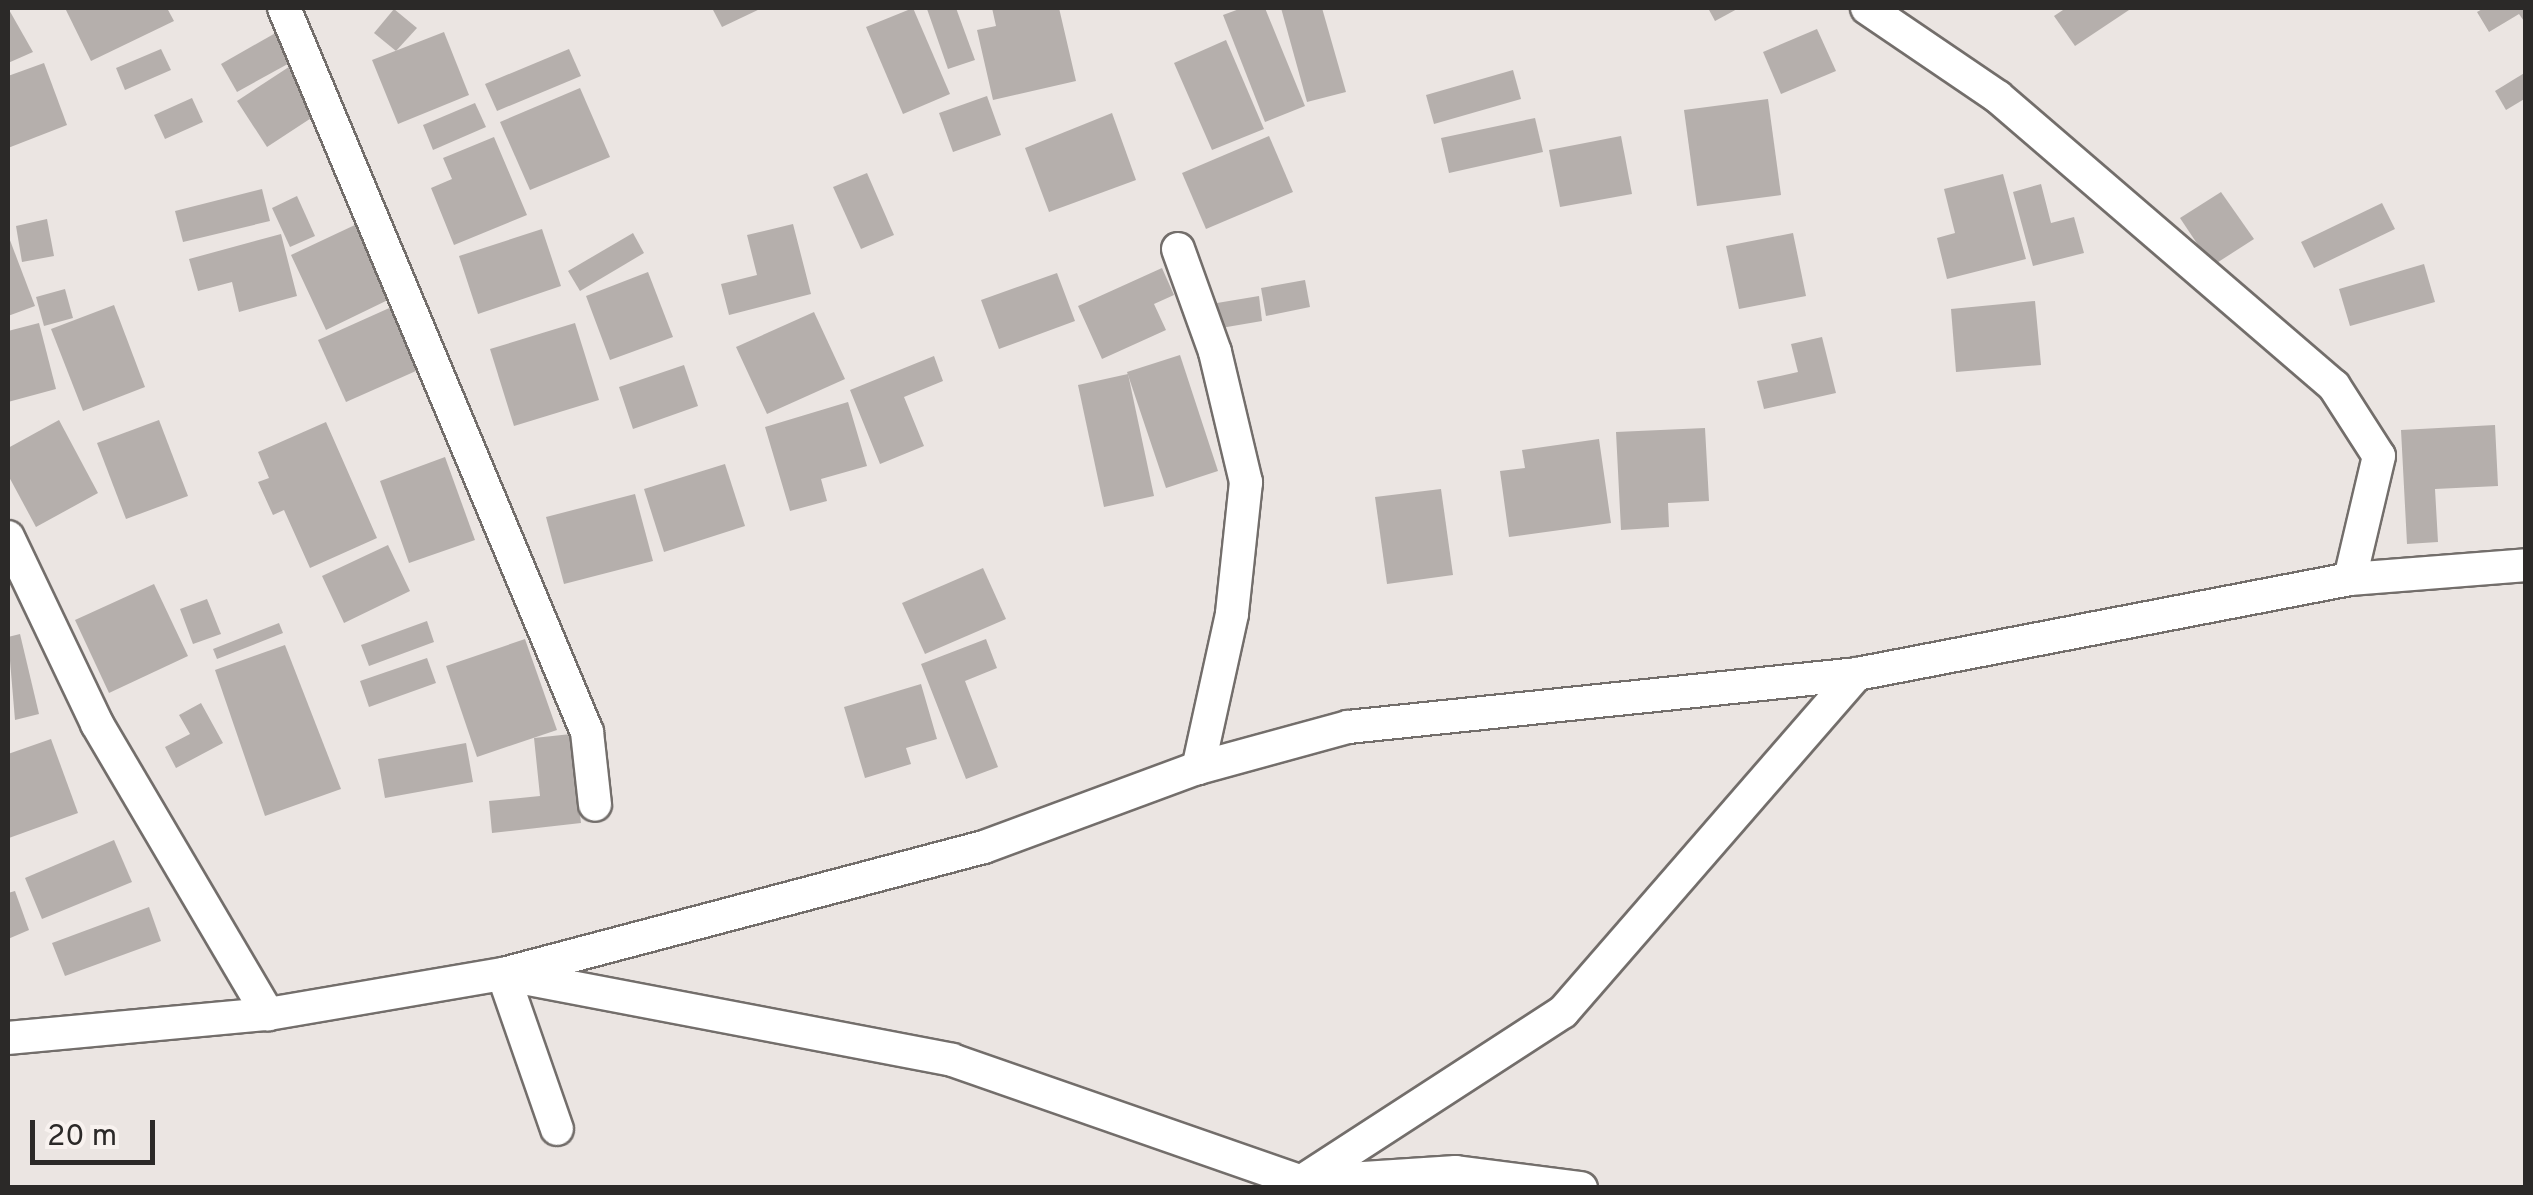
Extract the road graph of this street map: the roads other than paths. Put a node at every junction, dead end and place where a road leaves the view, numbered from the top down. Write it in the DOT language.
graph roads {
  1 [pos="284,8"];
  2 [pos="1867,8"];
  3 [pos="1178,250"];
  4 [pos="8,537"];
  5 [pos="2526,565"];
  6 [pos="2350,579"];
  7 [pos="1857,674"];
  8 [pos="1198,768"];
  9 [pos="594,805"];
  10 [pos="503,974"];
  11 [pos="268,1014"];
  12 [pos="8,1038"];
  13 [pos="557,1129"];
  14 [pos="1297,1184"];
  15 [pos="1581,1188"];
  1 -- 9 [label="street"];
  2 -- 6 [label="street"];
  3 -- 8 [label="street"];
  4 -- 11 [label="street"];
  5 -- 6 [label="street"];
  6 -- 7 [label="street"];
  7 -- 8 [label="street"];
  7 -- 14 [label="street"];
  8 -- 10 [label="street"];
  10 -- 11 [label="street"];
  10 -- 13 [label="street"];
  10 -- 14 [label="street"];
  11 -- 12 [label="street"];
  14 -- 15 [label="street"];
}
